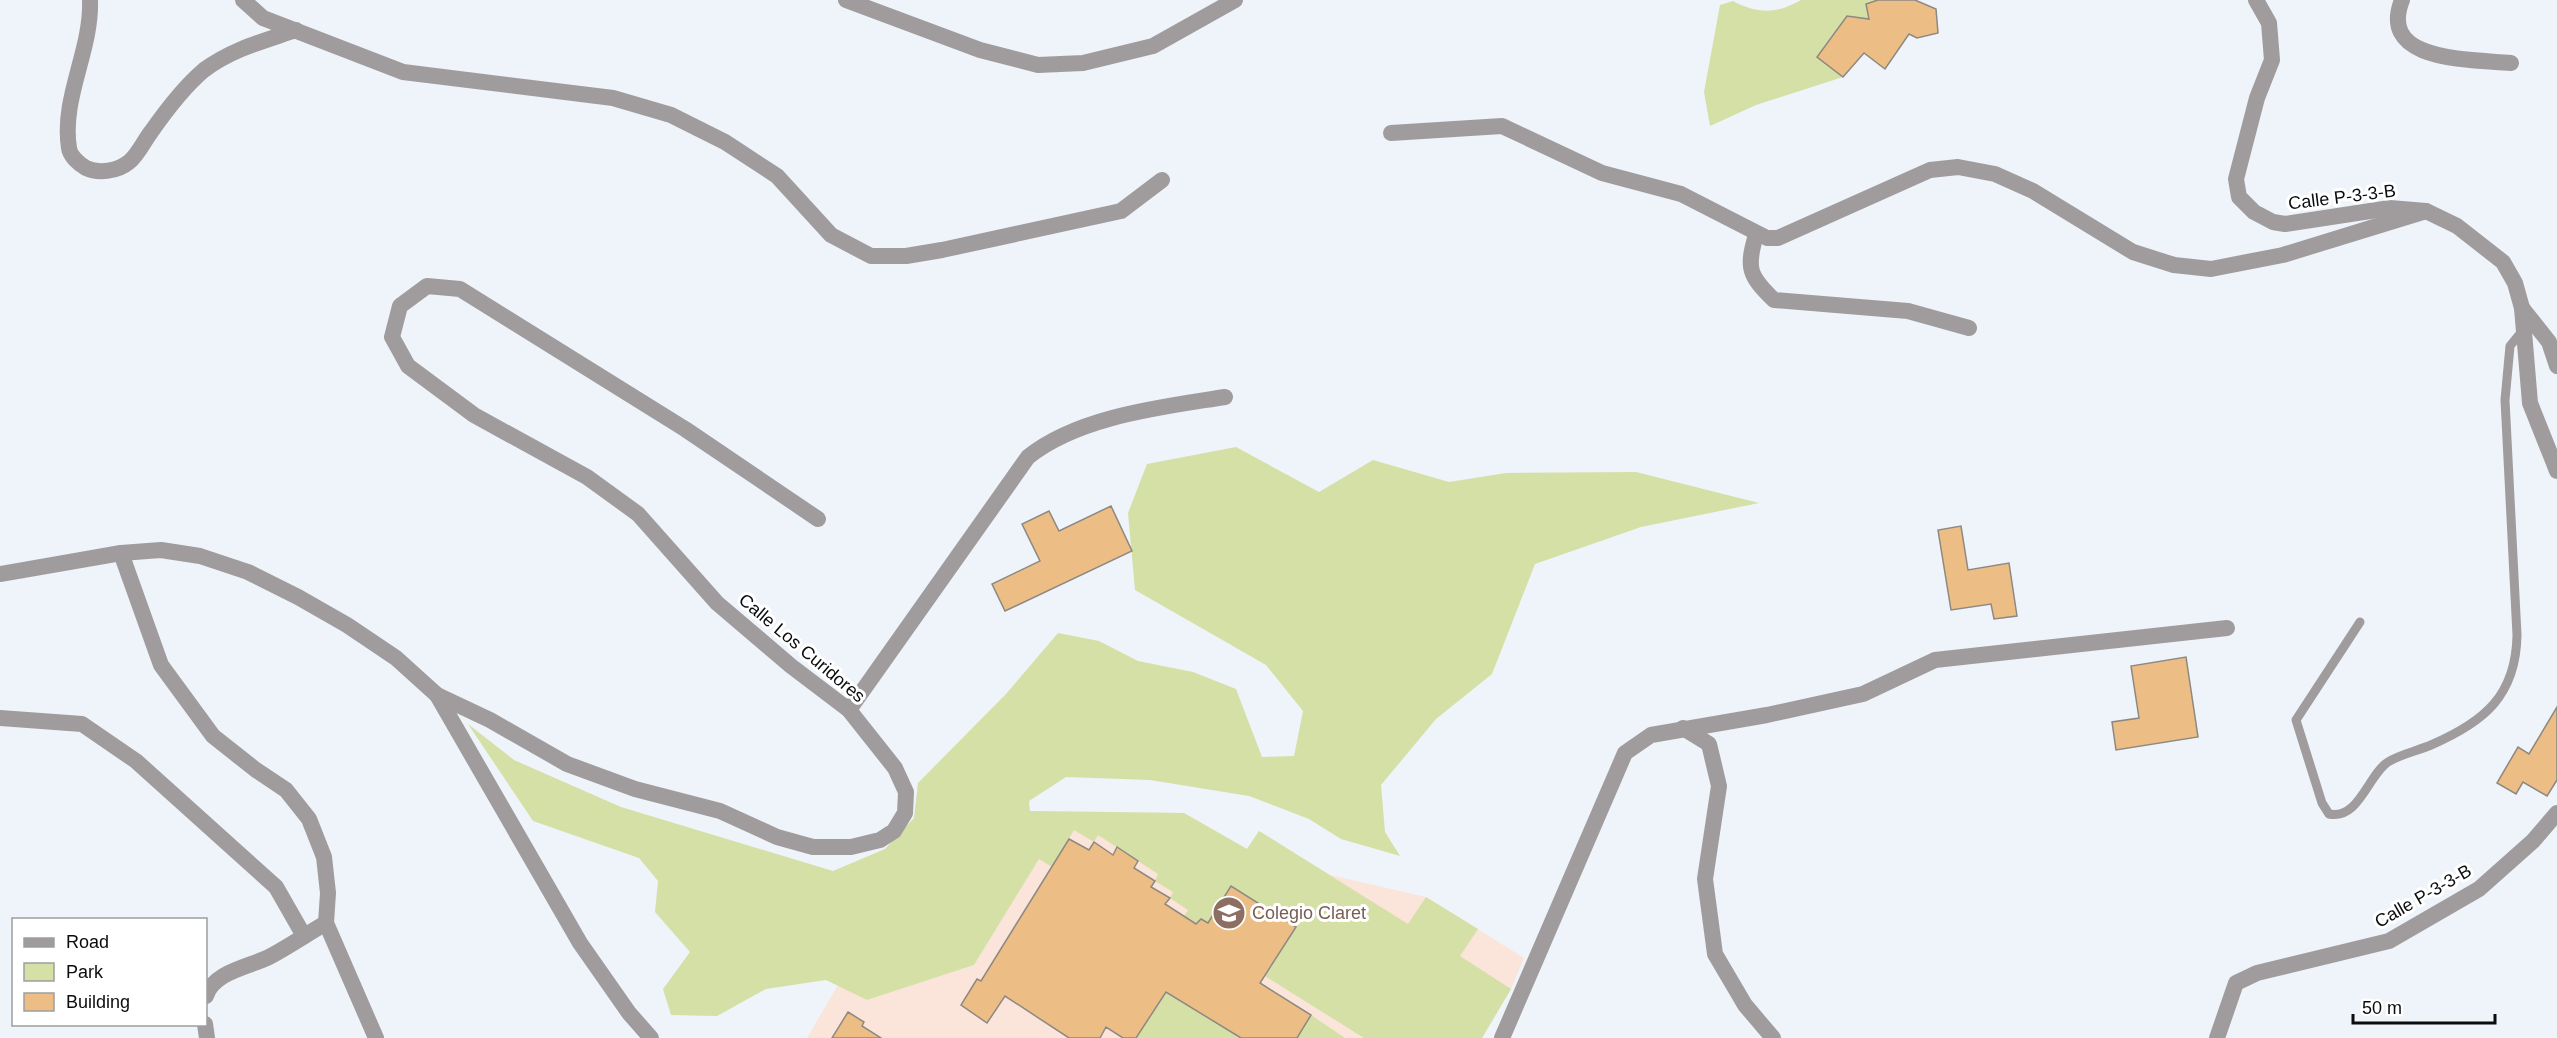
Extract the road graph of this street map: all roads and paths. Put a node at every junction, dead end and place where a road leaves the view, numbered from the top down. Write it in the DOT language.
graph roads {
  1 [pos="90,0"];
  2 [pos="243,0"];
  3 [pos="846,0"];
  4 [pos="1235,0"];
  5 [pos="2256,0"];
  6 [pos="2402,0"];
  7 [pos="296,30"];
  8 [pos="2511,63"];
  9 [pos="1391,133"];
  10 [pos="1162,180"];
  11 [pos="2426,211"];
  12 [pos="1756,235"];
  13 [pos="2522,308"];
  14 [pos="1970,328"];
  15 [pos="2523,330"];
  16 [pos="2557,366"];
  17 [pos="1225,397"];
  18 [pos="2557,471"];
  19 [pos="818,519"];
  20 [pos="121,554"];
  21 [pos="0,574"];
  22 [pos="2360,622"];
  23 [pos="2227,628"];
  24 [pos="437,695"];
  25 [pos="849,710"];
  26 [pos="0,718"];
  27 [pos="1683,728"];
  28 [pos="2557,813"];
  29 [pos="326,923"];
  30 [pos="304,936"];
  31 [pos="207,995"];
  32 [pos="376,1038"];
  33 [pos="651,1038"];
  34 [pos="1502,1038"];
  35 [pos="1773,1038"];
  36 [pos="2217,1038"];
  1 -- 7 [label="street"];
  2 -- 7 [label="street"];
  3 -- 4 [label="street"];
  5 -- 11 [label="street, Calle P-3-3-B"];
  6 -- 8 [label="street"];
  7 -- 10 [label="street"];
  9 -- 12 [label="street"];
  11 -- 12 [label="street"];
  11 -- 13 [label="street, Calle P-3-3-B"];
  12 -- 14 [label="street"];
  13 -- 15 [label="street, Calle P-3-3-B"];
  13 -- 16 [label="street"];
  15 -- 18 [label="street, Calle P-3-3-B"];
  15 -- 22 [label="lane"];
  17 -- 25 [label="street"];
  19 -- 25 [label="street, Calle Los Curidores"];
  20 -- 21 [label="street, Calle Los Curidores"];
  20 -- 24 [label="street, Calle Los Curidores"];
  20 -- 29 [label="street"];
  23 -- 27 [label="street"];
  24 -- 25 [label="street, Calle Los Curidores"];
  24 -- 33 [label="street"];
  26 -- 30 [label="street"];
  27 -- 34 [label="street"];
  27 -- 35 [label="street"];
  28 -- 36 [label="street, Calle P-3-3-B"];
  29 -- 30 [label="street"];
  29 -- 32 [label="street"];
  30 -- 31 [label="street"];
}
